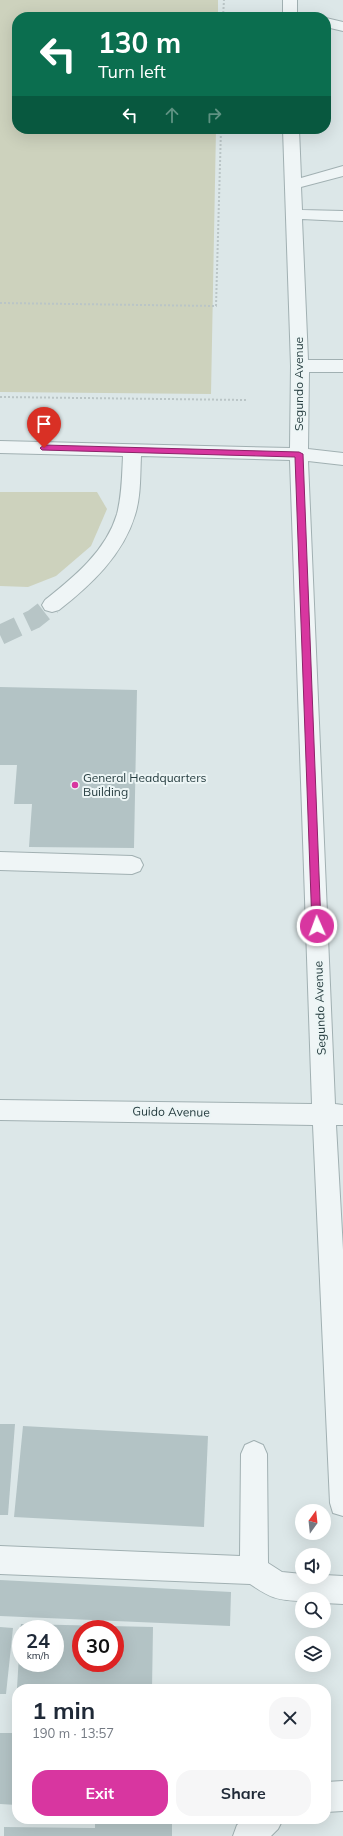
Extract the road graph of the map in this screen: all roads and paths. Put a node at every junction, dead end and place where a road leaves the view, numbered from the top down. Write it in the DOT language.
graph roads {
  1 [pos="224,0"];
  2 [pos="223,12"];
  3 [pos="331,23"];
  4 [pos="343,27"];
  5 [pos="221,134"];
  6 [pos="292,134"];
  7 [pos="343,171"];
  8 [pos="292,185"];
  9 [pos="294,214"];
  10 [pos="343,216"];
  11 [pos="0,303"];
  12 [pos="300,366"];
  13 [pos="343,366"];
  14 [pos="0,397"];
  15 [pos="246,400"];
  16 [pos="0,447"];
  17 [pos="132,450"];
  18 [pos="299,454"];
  19 [pos="343,459"];
  20 [pos="52,605"];
  21 [pos="0,861"];
  22 [pos="132,865"];
  23 [pos="0,1110"];
  24 [pos="334,1115"];
  25 [pos="254,1454"];
  26 [pos="343,1503"];
  27 [pos="0,1560"];
  28 [pos="254,1570"];
  29 [pos="343,1590"];
  30 [pos="343,1796"];
  31 [pos="331,1797"];
  1 -- 2 [label="path"];
  3 -- 4 [label="street"];
  5 -- 11 [label="path"];
  6 -- 8 [label="street, Segundo Avenue"];
  7 -- 8 [label="street"];
  8 -- 9 [label="street, Segundo Avenue"];
  9 -- 10 [label="street"];
  9 -- 12 [label="street, Segundo Avenue"];
  12 -- 13 [label="street"];
  12 -- 18 [label="street, Segundo Avenue"];
  14 -- 15 [label="path"];
  16 -- 17 [label="street"];
  17 -- 18 [label="street"];
  17 -- 20 [label="street"];
  18 -- 19 [label="street"];
  18 -- 24 [label="street, Segundo Avenue"];
  21 -- 22 [label="street"];
  23 -- 24 [label="street, Guido Avenue"];
  24 -- 26 [label="street, Segundo Avenue"];
  25 -- 28 [label="street"];
  27 -- 28 [label="street"];
  28 -- 29 [label="street"];
  30 -- 31 [label="street"];
}
